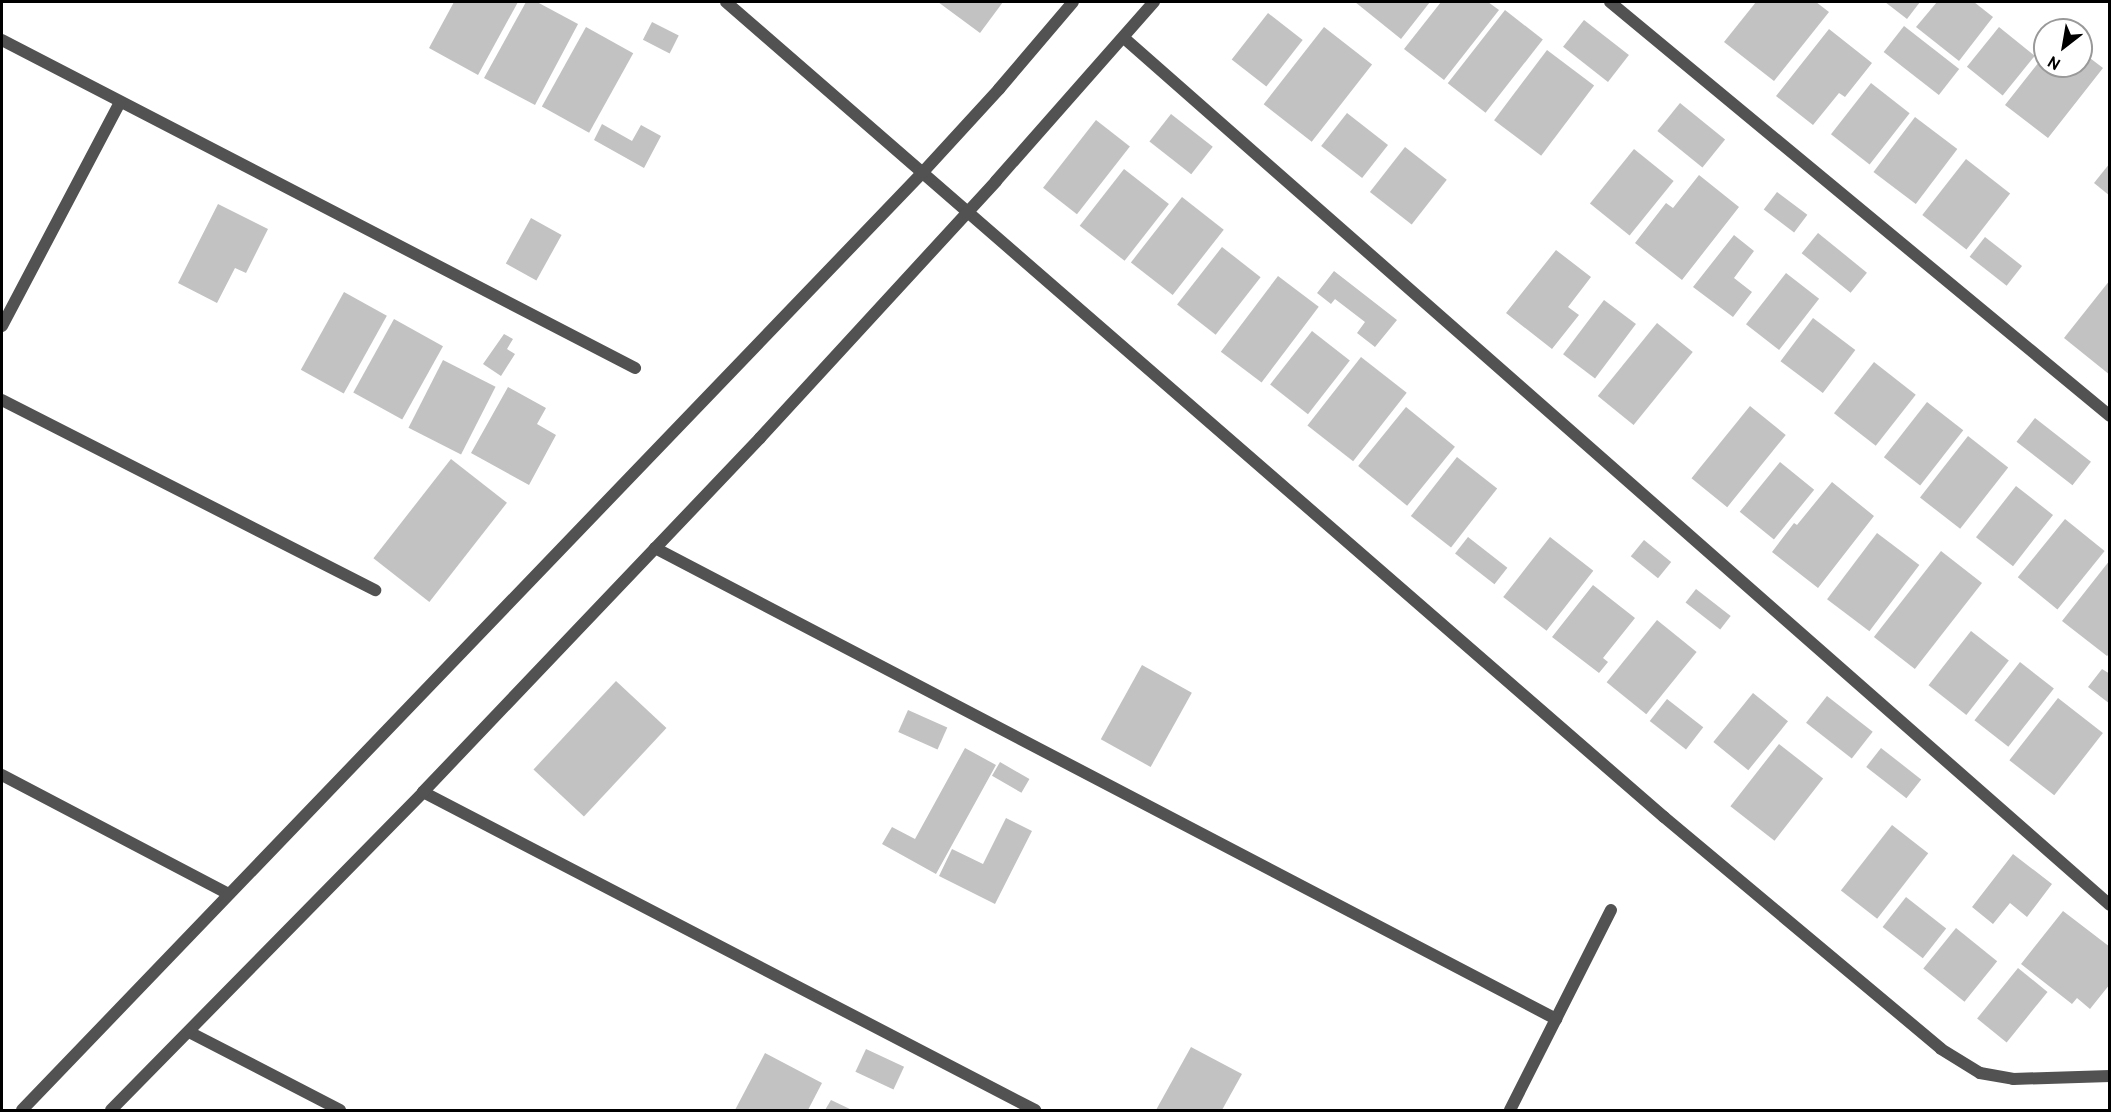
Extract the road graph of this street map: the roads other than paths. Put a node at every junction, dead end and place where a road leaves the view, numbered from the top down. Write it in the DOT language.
graph roads {
  1 [pos="726,2"];
  2 [pos="1073,2"];
  3 [pos="1154,2"];
  4 [pos="1611,2"];
  5 [pos="1125,38"];
  6 [pos="2,40"];
  7 [pos="120,102"];
  8 [pos="923,172"];
  9 [pos="967,213"];
  10 [pos="2,326"];
  11 [pos="635,368"];
  12 [pos="2,400"];
  13 [pos="2109,416"];
  14 [pos="655,548"];
  15 [pos="375,590"];
  16 [pos="2,775"];
  17 [pos="423,792"];
  18 [pos="230,894"];
  19 [pos="2109,905"];
  20 [pos="1611,910"];
  21 [pos="1556,1019"];
  22 [pos="189,1032"];
  23 [pos="2109,1076"];
  24 [pos="21,1110"];
  25 [pos="111,1110"];
  26 [pos="340,1110"];
  27 [pos="1035,1110"];
  28 [pos="1510,1110"];
  1 -- 8 [label="street"];
  2 -- 8 [label="street"];
  3 -- 5 [label="street"];
  4 -- 13 [label="street"];
  5 -- 9 [label="street"];
  5 -- 19 [label="street"];
  6 -- 7 [label="street"];
  7 -- 10 [label="street"];
  7 -- 11 [label="street"];
  8 -- 9 [label="street"];
  8 -- 18 [label="street"];
  9 -- 14 [label="street"];
  9 -- 23 [label="street"];
  12 -- 15 [label="street"];
  14 -- 17 [label="street"];
  14 -- 21 [label="street"];
  16 -- 18 [label="street"];
  17 -- 22 [label="street"];
  17 -- 27 [label="street"];
  18 -- 24 [label="street"];
  20 -- 21 [label="street"];
  21 -- 28 [label="street"];
  22 -- 25 [label="street"];
  22 -- 26 [label="street"];
}
